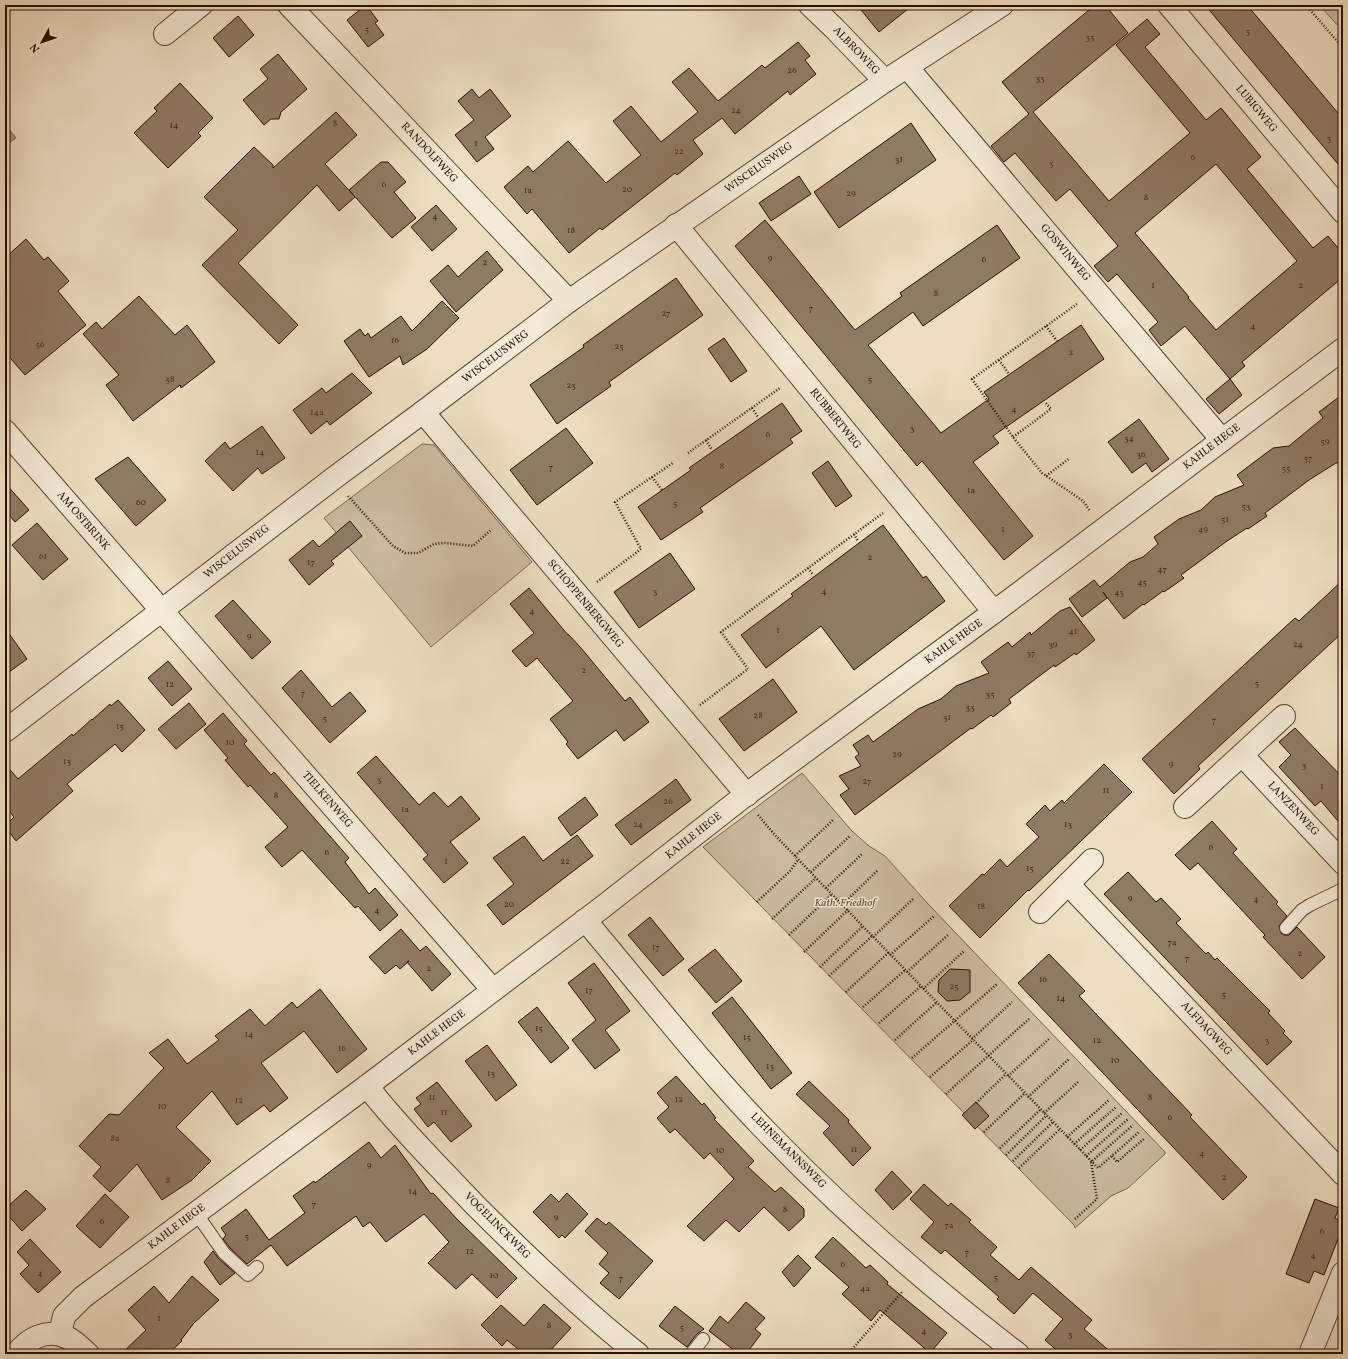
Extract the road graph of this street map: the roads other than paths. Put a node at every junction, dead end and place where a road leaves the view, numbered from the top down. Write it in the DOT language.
graph roads {
  1 [pos="201,5"];
  2 [pos="289,5"];
  3 [pos="810,5"];
  4 [pos="1002,5"];
  5 [pos="1169,5"];
  6 [pos="165,34"];
  7 [pos="907,67"];
  8 [pos="885,81"];
  9 [pos="1343,212"];
  10 [pos="676,225"];
  11 [pos="569,301"];
  12 [pos="1343,349"];
  13 [pos="423,412"];
  14 [pos="5,431"];
  15 [pos="1222,440"];
  16 [pos="161,611"];
  17 [pos="994,612"];
  18 [pos="1284,716"];
  19 [pos="5,731"];
  20 [pos="1242,755"];
  21 [pos="745,796"];
  22 [pos="1185,807"];
  23 [pos="1092,860"];
  24 [pos="1343,863"];
  25 [pos="1068,884"];
  26 [pos="1343,889"];
  27 [pos="1040,912"];
  28 [pos="585,920"];
  29 [pos="1286,928"];
  30 [pos="493,990"];
  31 [pos="367,1086"];
  32 [pos="1343,1174"];
  33 [pos="196,1213"];
  34 [pos="257,1267"];
  35 [pos="1343,1273"];
  36 [pos="60,1334"];
  37 [pos="703,1339"];
  38 [pos="16,1354"];
  39 [pos="88,1354"];
  40 [pos="638,1354"];
  41 [pos="691,1354"];
  42 [pos="1018,1354"];
  43 [pos="1310,1354"];
  1 -- 6 [label="street"];
  2 -- 11 [label="street, RANDOLFWEG"];
  3 -- 8 [label="street, ALBROWEG"];
  4 -- 7 [label="street, WISCELUSWEG"];
  5 -- 9 [label="street, LUBIGWEG"];
  7 -- 8 [label="street, WISCELUSWEG"];
  7 -- 15 [label="street, GOSWINWEG"];
  8 -- 10 [label="street, WISCELUSWEG"];
  10 -- 11 [label="street, WISCELUSWEG"];
  10 -- 17 [label="street, RUBBERTWEG"];
  11 -- 13 [label="street, WISCELUSWEG"];
  12 -- 15 [label="street, KAHLE HEGE"];
  13 -- 16 [label="street, WISCELUSWEG"];
  13 -- 21 [label="street, SCHOPPENBERGWEG"];
  14 -- 16 [label="street, AM OSTBRINK"];
  15 -- 17 [label="street, KAHLE HEGE"];
  16 -- 19 [label="street, WISCELUSWEG"];
  16 -- 30 [label="street, TIELKENWEG"];
  17 -- 21 [label="street, KAHLE HEGE"];
  18 -- 20 [label="street"];
  20 -- 22 [label="street"];
  20 -- 24 [label="street, LANZENWEG"];
  21 -- 28 [label="street, KAHLE HEGE"];
  23 -- 25 [label="street"];
  25 -- 27 [label="street"];
  25 -- 32 [label="street, ALFDAGWEG"];
  26 -- 29 [label="lane"];
  28 -- 30 [label="street, KAHLE HEGE"];
  28 -- 42 [label="street, LEHNEMANNSWEG"];
  30 -- 31 [label="street, KAHLE HEGE"];
  31 -- 33 [label="street, KAHLE HEGE"];
  31 -- 40 [label="street, VOGELINCKWEG"];
  33 -- 34 [label="lane"];
  33 -- 36 [label="street, KAHLE HEGE"];
  35 -- 43 [label="street"];
  36 -- 38 [label="street"];
  36 -- 39 [label="street"];
  37 -- 41 [label="lane"];
}
